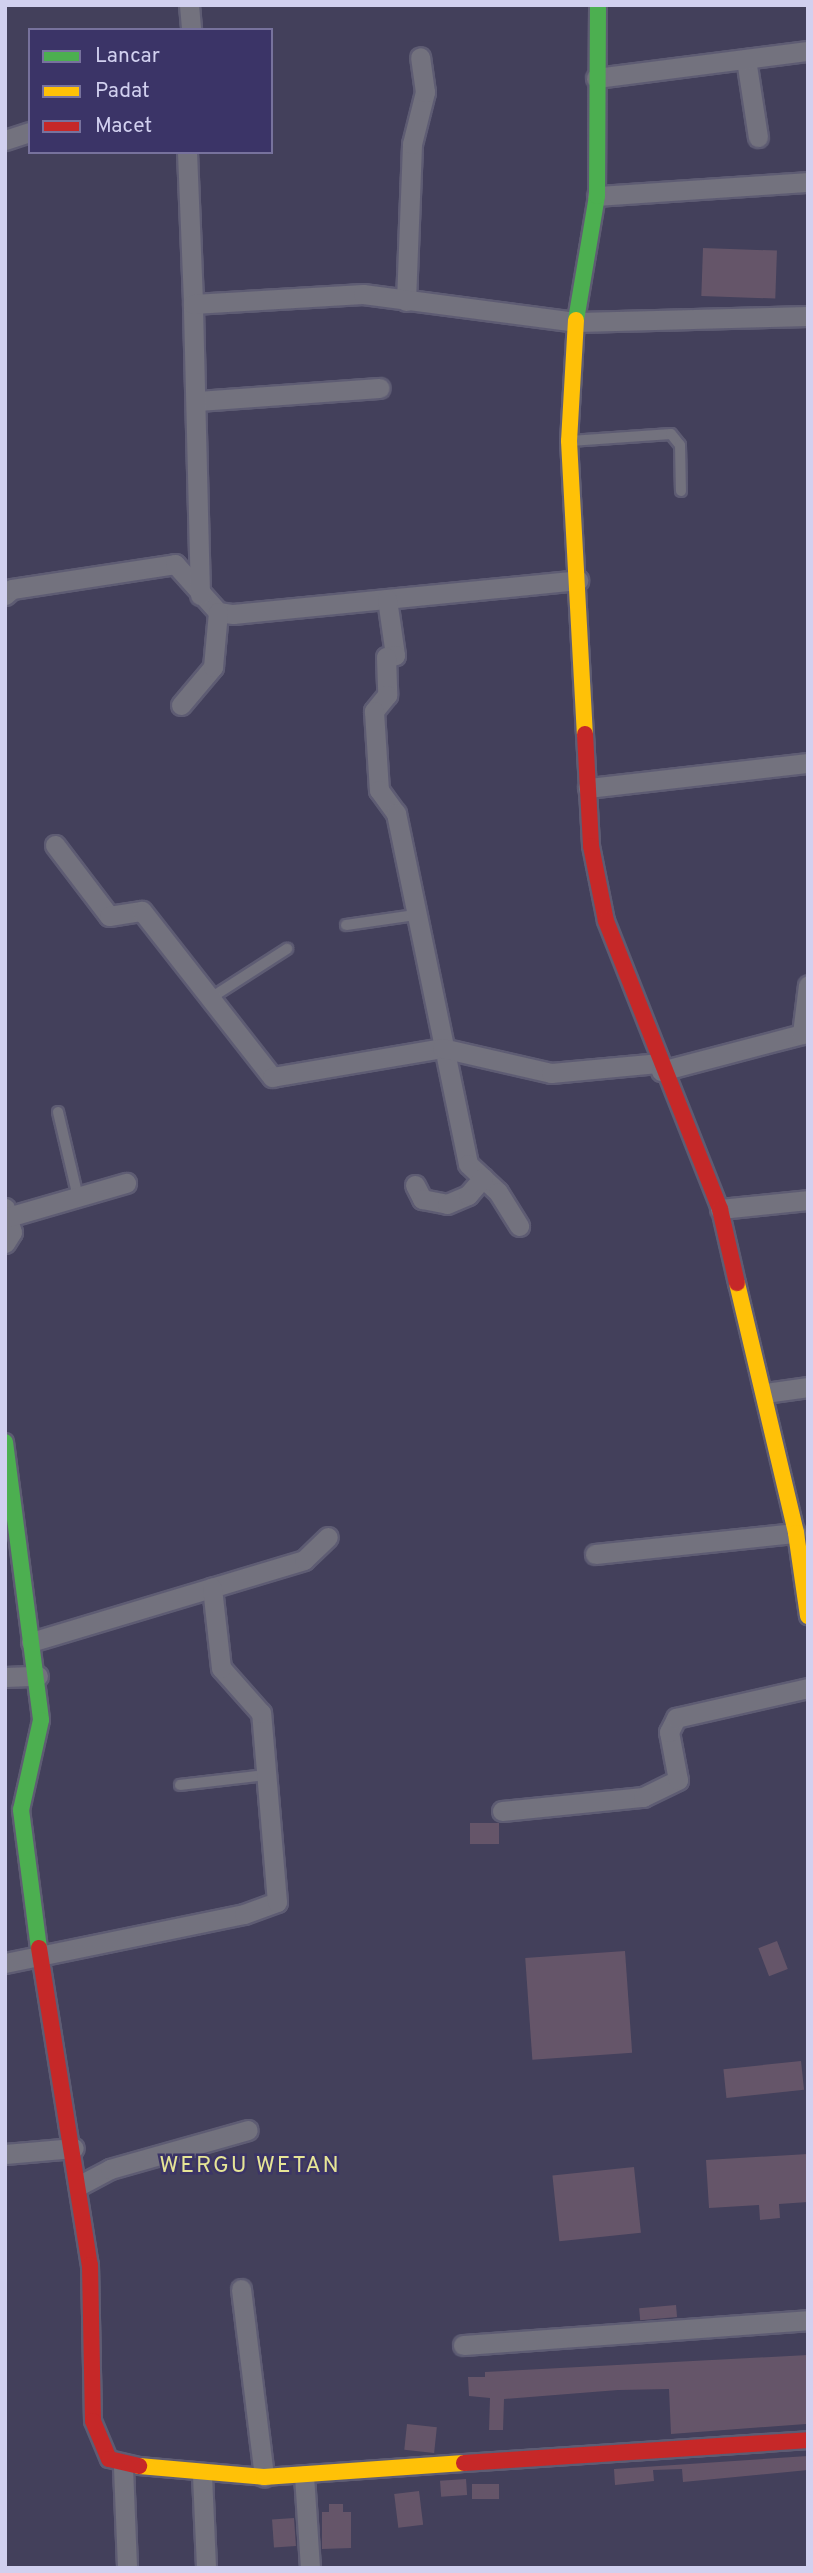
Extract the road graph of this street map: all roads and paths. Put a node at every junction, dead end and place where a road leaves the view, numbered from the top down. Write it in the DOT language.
graph roads {
  1 [pos="189,5"];
  2 [pos="597,5"];
  3 [pos="191,28"];
  4 [pos="808,51"];
  5 [pos="420,57"];
  6 [pos="746,59"];
  7 [pos="596,78"];
  8 [pos="28,133"];
  9 [pos="758,137"];
  10 [pos="5,140"];
  11 [pos="187,154"];
  12 [pos="808,182"];
  13 [pos="597,196"];
  14 [pos="406,301"];
  15 [pos="193,304"];
  16 [pos="808,316"];
  17 [pos="577,321"];
  18 [pos="380,388"];
  19 [pos="197,401"];
  20 [pos="569,440"];
  21 [pos="681,491"];
  22 [pos="578,580"];
  23 [pos="5,595"];
  24 [pos="200,595"];
  25 [pos="387,598"];
  26 [pos="218,612"];
  27 [pos="181,705"];
  28 [pos="808,762"];
  29 [pos="588,788"];
  30 [pos="55,845"];
  31 [pos="415,915"];
  32 [pos="346,925"];
  33 [pos="287,949"];
  34 [pos="808,985"];
  35 [pos="208,999"];
  36 [pos="442,1048"];
  37 [pos="659,1067"];
  38 [pos="58,1112"];
  39 [pos="483,1178"];
  40 [pos="126,1183"];
  41 [pos="415,1185"];
  42 [pos="78,1197"];
  43 [pos="808,1200"];
  44 [pos="720,1209"];
  45 [pos="6,1212"];
  46 [pos="519,1226"];
  47 [pos="5,1243"];
  48 [pos="808,1387"];
  49 [pos="765,1393"];
  50 [pos="5,1442"];
  51 [pos="328,1538"];
  52 [pos="800,1540"];
  53 [pos="595,1554"];
  54 [pos="212,1588"];
  55 [pos="808,1616"];
  56 [pos="31,1642"];
  57 [pos="5,1676"];
  58 [pos="38,1676"];
  59 [pos="808,1688"];
  60 [pos="267,1775"];
  61 [pos="180,1785"];
  62 [pos="502,1811"];
  63 [pos="45,1953"];
  64 [pos="5,1963"];
  65 [pos="248,2130"];
  66 [pos="74,2148"];
  67 [pos="5,2154"];
  68 [pos="80,2185"];
  69 [pos="241,2289"];
  70 [pos="808,2320"];
  71 [pos="463,2345"];
  72 [pos="808,2440"];
  73 [pos="123,2467"];
  74 [pos="202,2474"];
  75 [pos="304,2475"];
  76 [pos="264,2477"];
  77 [pos="127,2568"];
  78 [pos="206,2568"];
  79 [pos="310,2568"];
  1 -- 3 [label="street"];
  2 -- 7 [label="street"];
  4 -- 6 [label="street"];
  5 -- 14 [label="street"];
  6 -- 7 [label="street"];
  6 -- 9 [label="street"];
  7 -- 13 [label="street"];
  8 -- 10 [label="street"];
  11 -- 15 [label="street"];
  12 -- 13 [label="street"];
  13 -- 17 [label="street"];
  14 -- 15 [label="street"];
  14 -- 17 [label="street"];
  15 -- 19 [label="street"];
  16 -- 17 [label="street"];
  17 -- 20 [label="street"];
  18 -- 19 [label="street"];
  19 -- 24 [label="street"];
  20 -- 21 [label="lane"];
  20 -- 22 [label="street"];
  22 -- 25 [label="street"];
  22 -- 29 [label="street"];
  23 -- 24 [label="street"];
  24 -- 26 [label="street"];
  25 -- 26 [label="street"];
  25 -- 31 [label="street"];
  26 -- 27 [label="street"];
  28 -- 29 [label="street"];
  29 -- 37 [label="street"];
  30 -- 35 [label="street"];
  31 -- 32 [label="lane"];
  31 -- 36 [label="street"];
  33 -- 35 [label="lane"];
  34 -- 37 [label="street"];
  35 -- 36 [label="street"];
  36 -- 37 [label="street"];
  36 -- 39 [label="street"];
  37 -- 44 [label="street"];
  38 -- 42 [label="lane"];
  39 -- 41 [label="street"];
  39 -- 46 [label="street"];
  40 -- 42 [label="street"];
  42 -- 45 [label="street"];
  43 -- 44 [label="street"];
  44 -- 49 [label="street"];
  45 -- 47 [label="street"];
  48 -- 49 [label="street"];
  49 -- 52 [label="street"];
  50 -- 56 [label="street"];
  51 -- 54 [label="street"];
  52 -- 53 [label="street"];
  52 -- 55 [label="street"];
  54 -- 56 [label="street"];
  54 -- 60 [label="street"];
  56 -- 58 [label="street"];
  57 -- 58 [label="street"];
  58 -- 63 [label="street"];
  59 -- 62 [label="street"];
  60 -- 61 [label="lane"];
  60 -- 63 [label="street"];
  63 -- 64 [label="street"];
  63 -- 66 [label="street"];
  65 -- 68 [label="street"];
  66 -- 67 [label="street"];
  66 -- 68 [label="street"];
  68 -- 73 [label="street"];
  69 -- 76 [label="street"];
  70 -- 71 [label="street"];
  72 -- 75 [label="street"];
  73 -- 74 [label="street"];
  73 -- 77 [label="street"];
  74 -- 76 [label="street"];
  74 -- 78 [label="street"];
  75 -- 76 [label="street"];
  75 -- 79 [label="street"];
}
